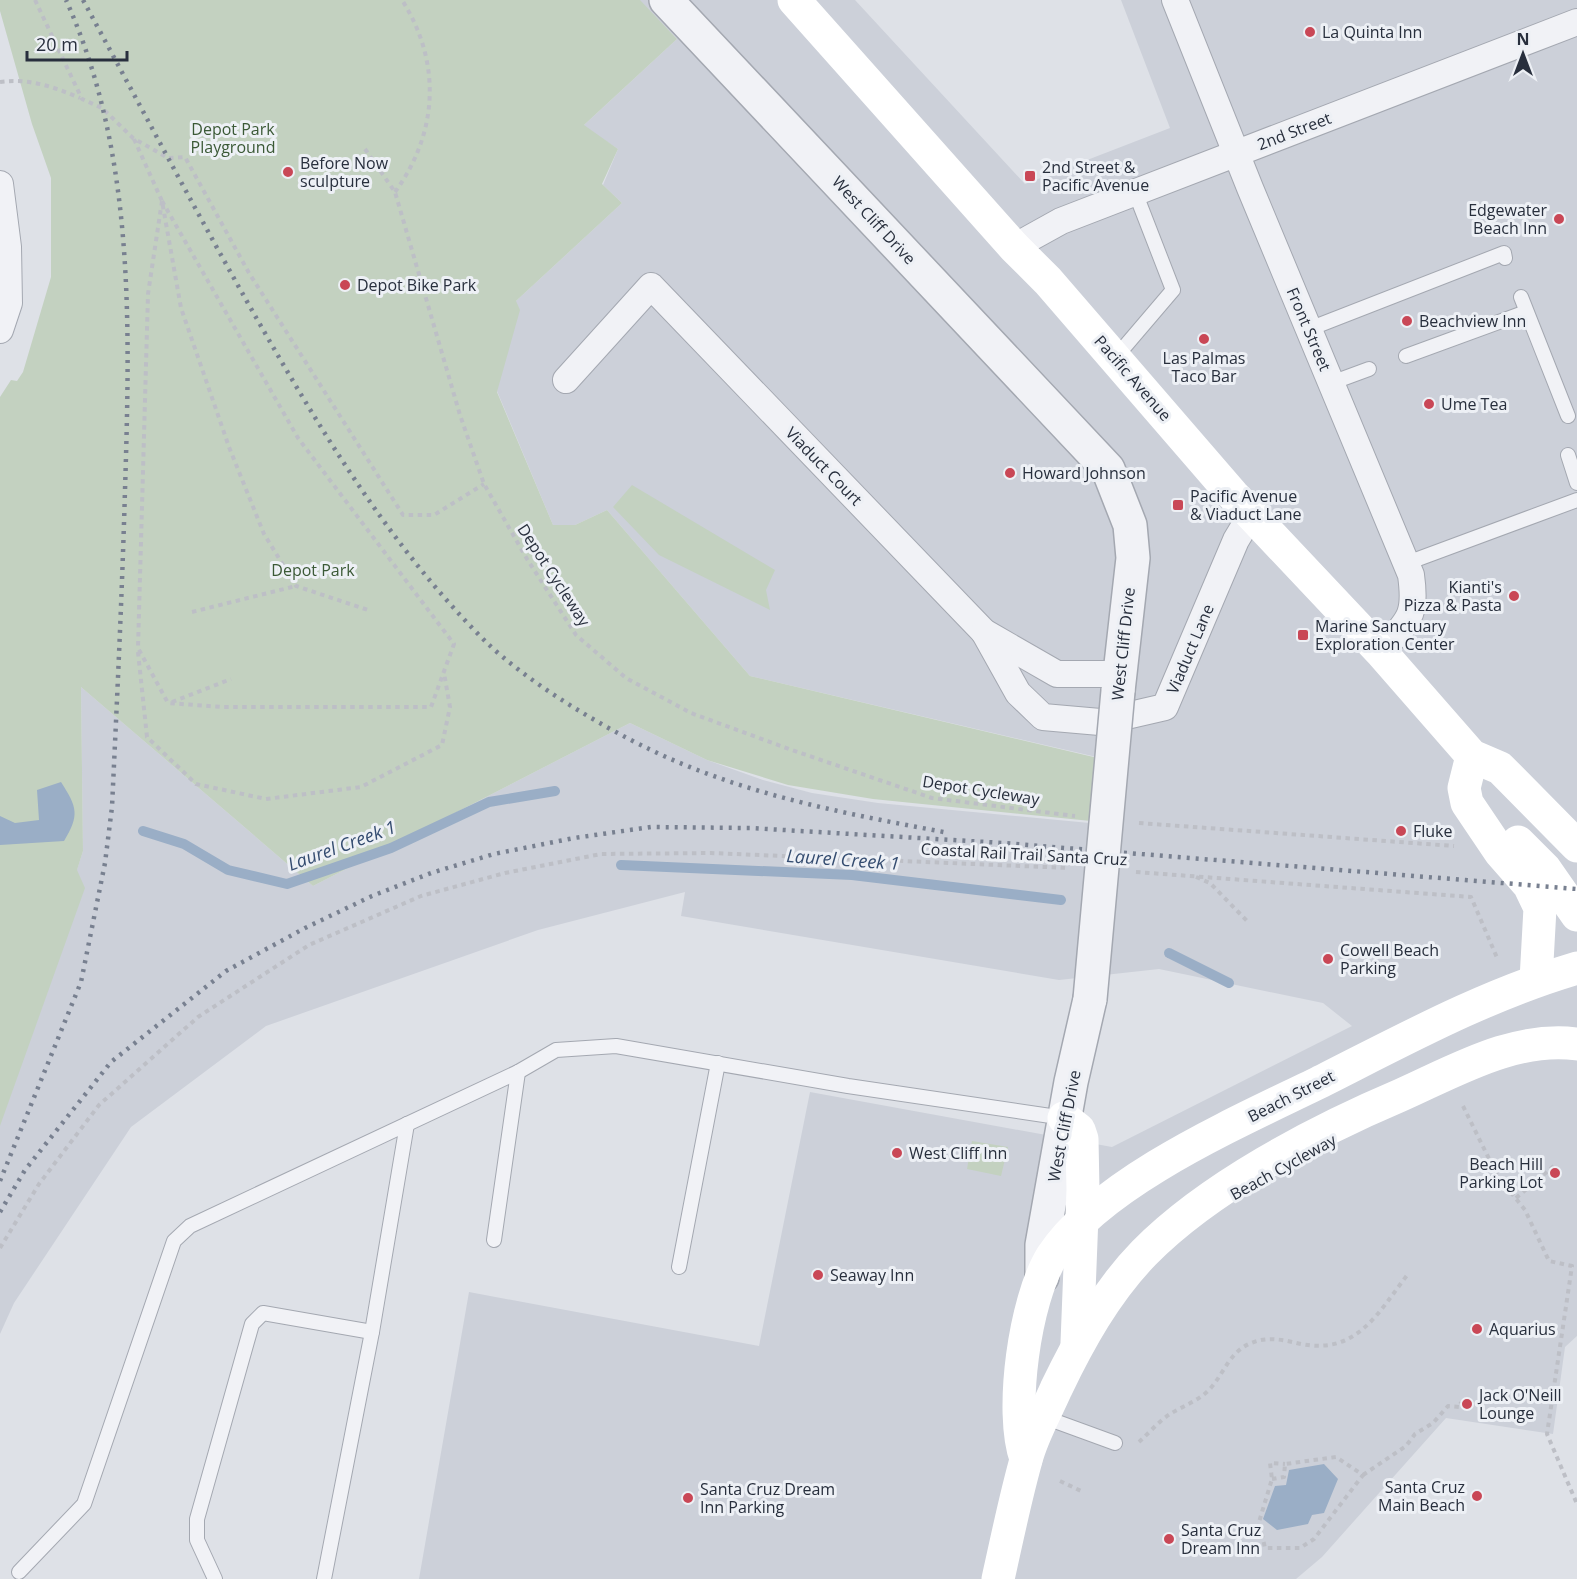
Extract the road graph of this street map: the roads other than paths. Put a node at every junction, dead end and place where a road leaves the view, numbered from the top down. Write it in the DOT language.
graph roads {
  1 [pos="666,0"];
  2 [pos="794,0"];
  3 [pos="1175,0"];
  4 [pos="1577,22"];
  5 [pos="1236,154"];
  6 [pos="0,184"];
  7 [pos="1135,192"];
  8 [pos="1014,247"];
  9 [pos="1505,255"];
  10 [pos="1521,297"];
  11 [pos="1526,312"];
  12 [pos="1309,328"];
  13 [pos="0,330"];
  14 [pos="1406,356"];
  15 [pos="1114,358"];
  16 [pos="1369,369"];
  17 [pos="566,380"];
  18 [pos="1331,383"];
  19 [pos="1568,416"];
  20 [pos="1568,455"];
  21 [pos="1577,483"];
  22 [pos="1577,500"];
  23 [pos="1251,515"];
  24 [pos="1407,563"];
  25 [pos="984,632"];
  26 [pos="1381,652"];
  27 [pos="1119,682"];
  28 [pos="1472,756"];
  29 [pos="1577,846"];
  30 [pos="1577,915"];
  31 [pos="1577,968"];
  32 [pos="1536,980"];
  33 [pos="1577,1044"];
  34 [pos="718,1063"];
  35 [pos="518,1072"];
  36 [pos="1064,1118"];
  37 [pos="407,1124"];
  38 [pos="1082,1222"];
  39 [pos="494,1240"];
  40 [pos="679,1267"];
  41 [pos="1042,1277"];
  42 [pos="372,1332"];
  43 [pos="1077,1345"];
  44 [pos="1030,1412"];
  45 [pos="1115,1443"];
  46 [pos="19,1572"];
  47 [pos="215,1579"];
  48 [pos="324,1579"];
  49 [pos="998,1579"];
  1 -- 27 [label="street, West Cliff Drive"];
  2 -- 8 [label="main road, Pacific Avenue"];
  3 -- 5 [label="street, Front Street"];
  4 -- 5 [label="street, 2nd Street"];
  5 -- 7 [label="street, 2nd Street"];
  5 -- 12 [label="street, Front Street"];
  6 -- 13 [label="street"];
  7 -- 8 [label="street, 2nd Street"];
  7 -- 15 [label="lane"];
  8 -- 15 [label="main road, Pacific Avenue"];
  9 -- 12 [label="lane"];
  10 -- 11 [label="lane"];
  11 -- 14 [label="lane"];
  11 -- 19 [label="lane"];
  12 -- 18 [label="street, Front Street"];
  15 -- 23 [label="main road, Pacific Avenue"];
  16 -- 18 [label="lane"];
  17 -- 25 [label="street, Viaduct Court"];
  18 -- 24 [label="street, Front Street"];
  20 -- 21 [label="lane"];
  22 -- 24 [label="lane"];
  23 -- 25 [label="street, Viaduct Lane"];
  23 -- 26 [label="main road, Pacific Avenue"];
  24 -- 26 [label="street, Front Street"];
  25 -- 27 [label="street, Viaduct Court"];
  26 -- 28 [label="main road, Pacific Avenue"];
  27 -- 36 [label="street, West Cliff Drive, bridge"];
  28 -- 29 [label="main road, Pacific Avenue"];
  28 -- 30 [label="main road"];
  28 -- 32 [label="main road"];
  31 -- 32 [label="main road, Beach Street"];
  32 -- 38 [label="main road, Beach Street"];
  33 -- 43 [label="main road"];
  34 -- 35 [label="lane"];
  34 -- 36 [label="lane"];
  34 -- 40 [label="lane"];
  35 -- 37 [label="lane"];
  35 -- 39 [label="lane"];
  36 -- 38 [label="main road"];
  36 -- 41 [label="street, West Cliff Drive"];
  37 -- 42 [label="lane"];
  37 -- 46 [label="lane"];
  38 -- 41 [label="main road, Beach Street"];
  38 -- 43 [label="main road"];
  41 -- 44 [label="main road, West Cliff Drive"];
  42 -- 47 [label="lane"];
  42 -- 48 [label="lane"];
  43 -- 44 [label="main road, West Cliff Drive"];
  44 -- 45 [label="lane"];
  44 -- 49 [label="main road, West Cliff Drive"];
}
